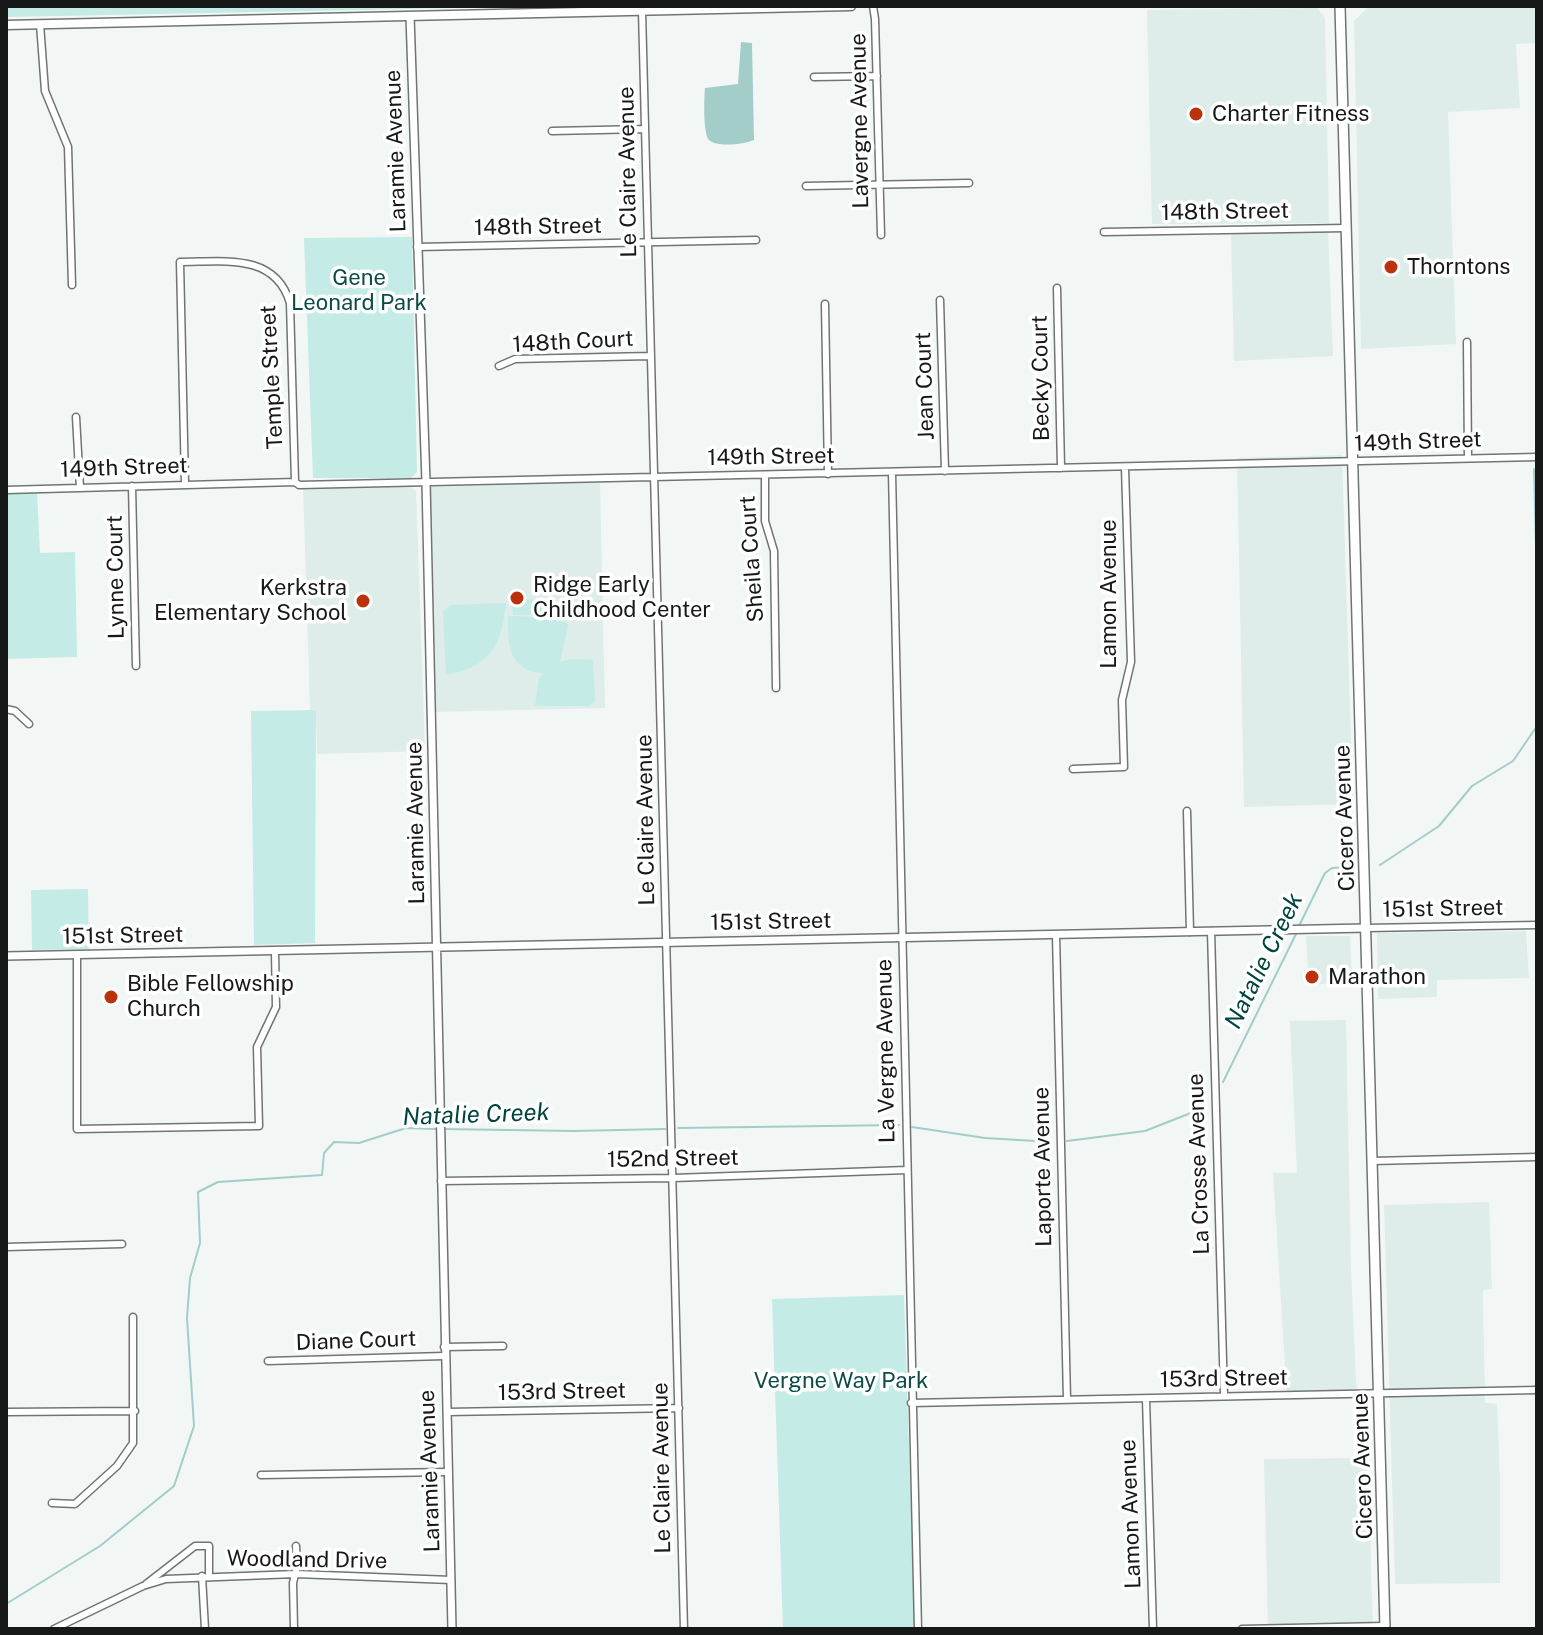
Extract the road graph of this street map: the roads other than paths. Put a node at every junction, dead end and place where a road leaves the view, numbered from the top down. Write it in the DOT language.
graph roads {
  1 [pos="851,6"];
  2 [pos="873,6"];
  3 [pos="1340,6"];
  4 [pos="642,11"];
  5 [pos="410,16"];
  6 [pos="40,24"];
  7 [pos="6,25"];
  8 [pos="877,76"];
  9 [pos="814,77"];
  10 [pos="645,129"];
  11 [pos="552,131"];
  12 [pos="969,183"];
  13 [pos="879,184"];
  14 [pos="806,186"];
  15 [pos="1346,228"];
  16 [pos="1104,232"];
  17 [pos="881,235"];
  18 [pos="756,240"];
  19 [pos="648,242"];
  20 [pos="417,247"];
  21 [pos="72,285"];
  22 [pos="1057,288"];
  23 [pos="940,300"];
  24 [pos="825,304"];
  25 [pos="1467,342"];
  26 [pos="650,356"];
  27 [pos="499,366"];
  28 [pos="76,417"];
  29 [pos="1537,457"];
  30 [pos="1468,458"];
  31 [pos="1353,462"];
  32 [pos="1061,468"];
  33 [pos="1125,468"];
  34 [pos="945,471"];
  35 [pos="892,473"];
  36 [pos="828,474"];
  37 [pos="765,475"];
  38 [pos="654,477"];
  39 [pos="295,482"];
  40 [pos="426,482"];
  41 [pos="185,484"];
  42 [pos="132,486"];
  43 [pos="80,488"];
  44 [pos="6,490"];
  45 [pos="136,666"];
  46 [pos="776,688"];
  47 [pos="6,709"];
  48 [pos="29,724"];
  49 [pos="1073,769"];
  50 [pos="1187,811"];
  51 [pos="1537,925"];
  52 [pos="1366,928"];
  53 [pos="1211,931"];
  54 [pos="1190,932"];
  55 [pos="1056,935"];
  56 [pos="901,938"];
  57 [pos="667,943"];
  58 [pos="438,947"];
  59 [pos="275,951"];
  60 [pos="77,955"];
  61 [pos="6,956"];
  62 [pos="1537,1157"];
  63 [pos="1372,1161"];
  64 [pos="907,1170"];
  65 [pos="673,1178"];
  66 [pos="441,1181"];
  67 [pos="122,1244"];
  68 [pos="6,1247"];
  69 [pos="133,1317"];
  70 [pos="503,1346"];
  71 [pos="444,1351"];
  72 [pos="268,1361"];
  73 [pos="1537,1390"];
  74 [pos="1379,1394"];
  75 [pos="1224,1396"];
  76 [pos="1067,1399"];
  77 [pos="1146,1399"];
  78 [pos="911,1403"];
  79 [pos="679,1408"];
  80 [pos="135,1411"];
  81 [pos="6,1412"];
  82 [pos="447,1412"];
  83 [pos="448,1472"];
  84 [pos="261,1475"];
  85 [pos="52,1503"];
  86 [pos="296,1546"];
  87 [pos="296,1574"];
  88 [pos="206,1576"];
  89 [pos="451,1580"];
  90 [pos="143,1586"];
  91 [pos="1385,1628"];
  92 [pos="54,1629"];
  93 [pos="205,1629"];
  94 [pos="294,1629"];
  95 [pos="452,1629"];
  96 [pos="684,1629"];
  97 [pos="918,1629"];
  98 [pos="1153,1629"];
  99 [pos="1242,1629"];
  1 -- 4 [label="main road"];
  2 -- 8 [label="street, Lavergne Avenue"];
  3 -- 15 [label="main road, Cicero Avenue"];
  4 -- 5 [label="main road"];
  4 -- 10 [label="street, Le Claire Avenue"];
  5 -- 6 [label="main road"];
  5 -- 20 [label="street, Laramie Avenue"];
  6 -- 7 [label="main road"];
  6 -- 21 [label="street"];
  8 -- 9 [label="street"];
  8 -- 13 [label="street, Lavergne Avenue"];
  10 -- 11 [label="street"];
  10 -- 19 [label="street, Le Claire Avenue"];
  12 -- 13 [label="street"];
  13 -- 14 [label="street"];
  13 -- 17 [label="street, Lavergne Avenue"];
  15 -- 16 [label="street, 148th Street"];
  15 -- 31 [label="main road, Cicero Avenue"];
  18 -- 19 [label="street, 148th Street"];
  19 -- 20 [label="street, 148th Street"];
  19 -- 26 [label="street, Le Claire Avenue"];
  20 -- 40 [label="street, Laramie Avenue"];
  22 -- 32 [label="street, Becky Court"];
  23 -- 34 [label="street, Jean Court"];
  24 -- 36 [label="street"];
  25 -- 30 [label="street"];
  26 -- 27 [label="street, 148th Court"];
  26 -- 38 [label="street, Le Claire Avenue"];
  28 -- 43 [label="street"];
  29 -- 30 [label="street, 149th Street"];
  30 -- 31 [label="street, 149th Street"];
  31 -- 33 [label="street, 149th Street"];
  31 -- 52 [label="main road, Cicero Avenue"];
  32 -- 33 [label="street, 149th Street"];
  32 -- 34 [label="street, 149th Street"];
  33 -- 49 [label="street, Lamon Avenue"];
  34 -- 35 [label="street, 149th Street"];
  35 -- 36 [label="street, 149th Street"];
  35 -- 56 [label="street, La Vergne Avenue"];
  36 -- 37 [label="street, 149th Street"];
  37 -- 38 [label="street, 149th Street"];
  37 -- 46 [label="street, Sheila Court"];
  38 -- 40 [label="street, 149th Street"];
  38 -- 57 [label="street, Le Claire Avenue"];
  39 -- 40 [label="street, 149th Street"];
  39 -- 41 [label="street, 149th Street"];
  39 -- 41 [label="street, Temple Street"];
  40 -- 58 [label="street, Laramie Avenue"];
  41 -- 42 [label="street, 149th Street"];
  42 -- 43 [label="street, 149th Street"];
  42 -- 45 [label="street, Lynne Court"];
  43 -- 44 [label="street, 149th Street"];
  47 -- 48 [label="street"];
  50 -- 54 [label="street"];
  51 -- 52 [label="street, 151st Street"];
  52 -- 53 [label="street, 151st Street"];
  52 -- 63 [label="main road, Cicero Avenue"];
  53 -- 54 [label="street, 151st Street"];
  53 -- 75 [label="street, La Crosse Avenue"];
  54 -- 55 [label="street, 151st Street"];
  55 -- 56 [label="street, 151st Street"];
  55 -- 76 [label="street, Laporte Avenue"];
  56 -- 57 [label="street, 151st Street"];
  56 -- 64 [label="street, La Vergne Avenue"];
  57 -- 58 [label="street, 151st Street"];
  57 -- 65 [label="street, Le Claire Avenue"];
  58 -- 59 [label="street, 151st Street"];
  58 -- 66 [label="street, Laramie Avenue"];
  59 -- 60 [label="street, 151st Street"];
  59 -- 60 [label="street"];
  60 -- 61 [label="street, 151st Street"];
  62 -- 63 [label="street"];
  63 -- 74 [label="main road, Cicero Avenue"];
  64 -- 65 [label="street, 152nd Street"];
  64 -- 78 [label="street, La Vergne Avenue"];
  65 -- 66 [label="street, 152nd Street"];
  65 -- 79 [label="street, Le Claire Avenue"];
  66 -- 71 [label="street, Laramie Avenue"];
  67 -- 68 [label="street"];
  69 -- 80 [label="street"];
  70 -- 71 [label="street, Diane Court"];
  71 -- 72 [label="street, Diane Court"];
  71 -- 82 [label="street, Laramie Avenue"];
  73 -- 74 [label="street, 153rd Street"];
  74 -- 75 [label="street, 153rd Street"];
  74 -- 91 [label="main road, Cicero Avenue"];
  75 -- 77 [label="street, 153rd Street"];
  76 -- 77 [label="street, 153rd Street"];
  76 -- 78 [label="street, 153rd Street"];
  77 -- 98 [label="street, Lamon Avenue"];
  78 -- 97 [label="street, La Vergne Avenue"];
  79 -- 82 [label="street, 153rd Street"];
  79 -- 96 [label="street, Le Claire Avenue"];
  80 -- 81 [label="street"];
  80 -- 85 [label="street"];
  82 -- 83 [label="street, Laramie Avenue"];
  83 -- 84 [label="street"];
  83 -- 89 [label="street, Laramie Avenue"];
  86 -- 87 [label="street"];
  87 -- 88 [label="street, Woodland Drive"];
  87 -- 89 [label="street, Woodland Drive"];
  87 -- 94 [label="street"];
  88 -- 90 [label="street, Woodland Drive"];
  88 -- 90 [label="street, Woodland Drive"];
  88 -- 93 [label="street"];
  89 -- 95 [label="street, Laramie Avenue"];
  90 -- 92 [label="street, Woodland Drive"];
  91 -- 99 [label="street"];
}
